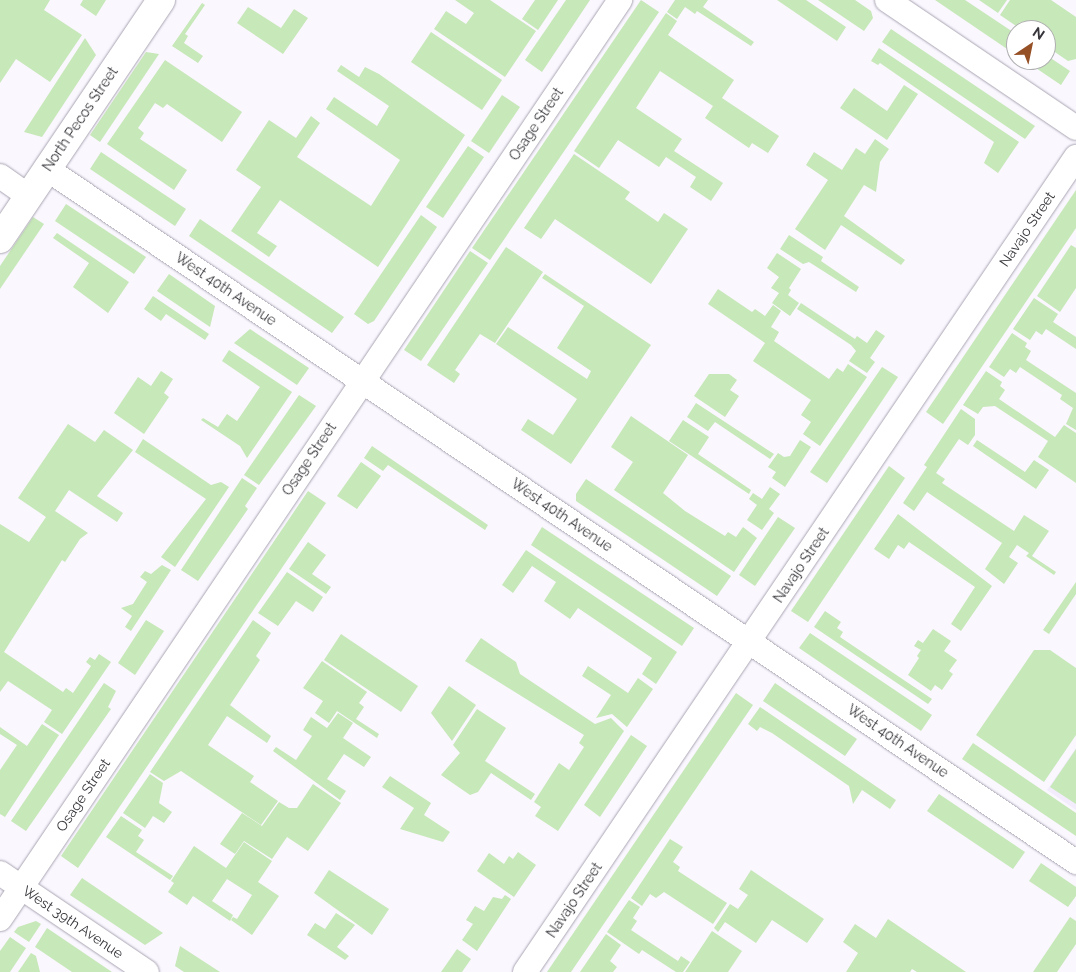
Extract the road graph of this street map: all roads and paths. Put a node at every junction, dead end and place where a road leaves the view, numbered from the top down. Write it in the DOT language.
graph roads {
  1 [pos="161,0"];
  2 [pos="620,0"];
  3 [pos="887,0"];
  4 [pos="1076,128"];
  5 [pos="1076,157"];
  6 [pos="47,169"];
  7 [pos="0,176"];
  8 [pos="29,196"];
  9 [pos="0,239"];
  10 [pos="362,380"];
  11 [pos="750,641"];
  12 [pos="1076,862"];
  13 [pos="0,873"];
  14 [pos="21,887"];
  15 [pos="0,919"];
  16 [pos="147,972"];
  17 [pos="525,972"];
  1 -- 6 [label="main road, North Pecos Street"];
  2 -- 10 [label="street, Osage Street"];
  3 -- 4 [label="street"];
  5 -- 11 [label="street, Navajo Street"];
  6 -- 8 [label="main road, North Pecos Street"];
  6 -- 10 [label="street, West 40th Avenue"];
  7 -- 8 [label="street"];
  8 -- 9 [label="main road, North Pecos Street"];
  10 -- 11 [label="street, West 40th Avenue"];
  10 -- 14 [label="street, Osage Street"];
  11 -- 12 [label="street, West 40th Avenue"];
  11 -- 17 [label="street, Navajo Street"];
  13 -- 14 [label="street, West 39th Avenue"];
  14 -- 15 [label="street, Osage Street"];
  14 -- 16 [label="street, West 39th Avenue"];
}
